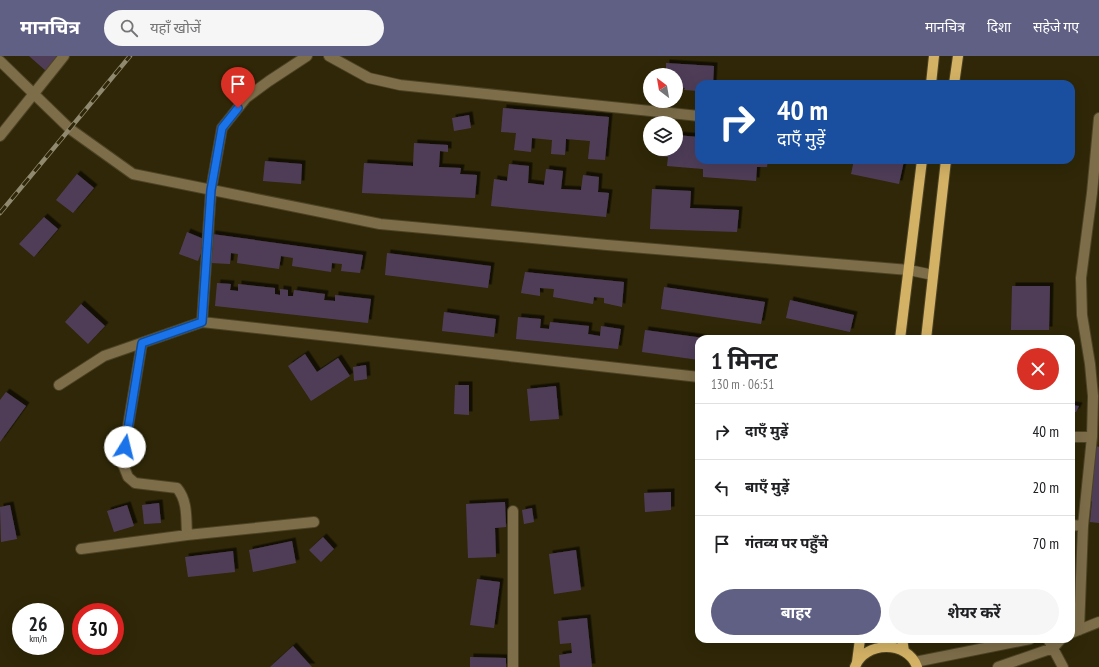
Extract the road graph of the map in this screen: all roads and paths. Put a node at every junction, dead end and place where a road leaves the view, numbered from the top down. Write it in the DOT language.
graph roads {
  1 [pos="64,56"];
  2 [pos="307,56"];
  3 [pos="329,56"];
  4 [pos="934,56"];
  5 [pos="958,56"];
  6 [pos="0,61"];
  7 [pos="931,80"];
  8 [pos="955,80"];
  9 [pos="34,93"];
  10 [pos="695,116"];
  11 [pos="1099,118"];
  12 [pos="0,136"];
  13 [pos="922,164"];
  14 [pos="946,164"];
  15 [pos="211,190"];
  16 [pos="1096,193"];
  17 [pos="909,270"];
  18 [pos="933,275"];
  19 [pos="202,322"];
  20 [pos="901,335"];
  21 [pos="926,335"];
  22 [pos="142,343"];
  23 [pos="695,377"];
  24 [pos="59,385"];
  25 [pos="1075,437"];
  26 [pos="1092,437"];
  27 [pos="513,511"];
  28 [pos="314,522"];
  29 [pos="1075,525"];
  30 [pos="1082,526"];
  31 [pos="187,535"];
  32 [pos="81,549"];
  33 [pos="1099,622"];
  34 [pos="1075,631"];
  35 [pos="859,643"];
  36 [pos="903,643"];
  37 [pos="1012,643"];
  38 [pos="1050,643"];
  39 [pos="904,651"];
  40 [pos="856,665"];
  41 [pos="916,665"];
  42 [pos="513,667"];
  43 [pos="998,667"];
  44 [pos="1063,667"];
  1 -- 9 [label="street"];
  2 -- 15 [label="street"];
  3 -- 10 [label="street"];
  4 -- 7 [label="main road"];
  5 -- 8 [label="main road"];
  6 -- 9 [label="street"];
  9 -- 12 [label="street"];
  9 -- 15 [label="street"];
  11 -- 16 [label="street"];
  13 -- 17 [label="main road"];
  14 -- 18 [label="main road"];
  15 -- 17 [label="street"];
  15 -- 19 [label="street"];
  16 -- 26 [label="street"];
  17 -- 18 [label="street"];
  17 -- 20 [label="main road"];
  18 -- 21 [label="main road"];
  19 -- 22 [label="street"];
  19 -- 23 [label="street"];
  22 -- 24 [label="street"];
  22 -- 31 [label="street"];
  25 -- 26 [label="street"];
  26 -- 30 [label="street"];
  27 -- 42 [label="street"];
  28 -- 31 [label="street"];
  29 -- 30 [label="street"];
  30 -- 34 [label="street"];
  31 -- 32 [label="street"];
  33 -- 34 [label="street"];
  35 -- 40 [label="main road"];
  36 -- 39 [label="main road"];
  37 -- 41 [label="street"];
  38 -- 43 [label="street"];
  38 -- 44 [label="street"];
  39 -- 40 [label="main road"];
  39 -- 41 [label="main road"];
}
